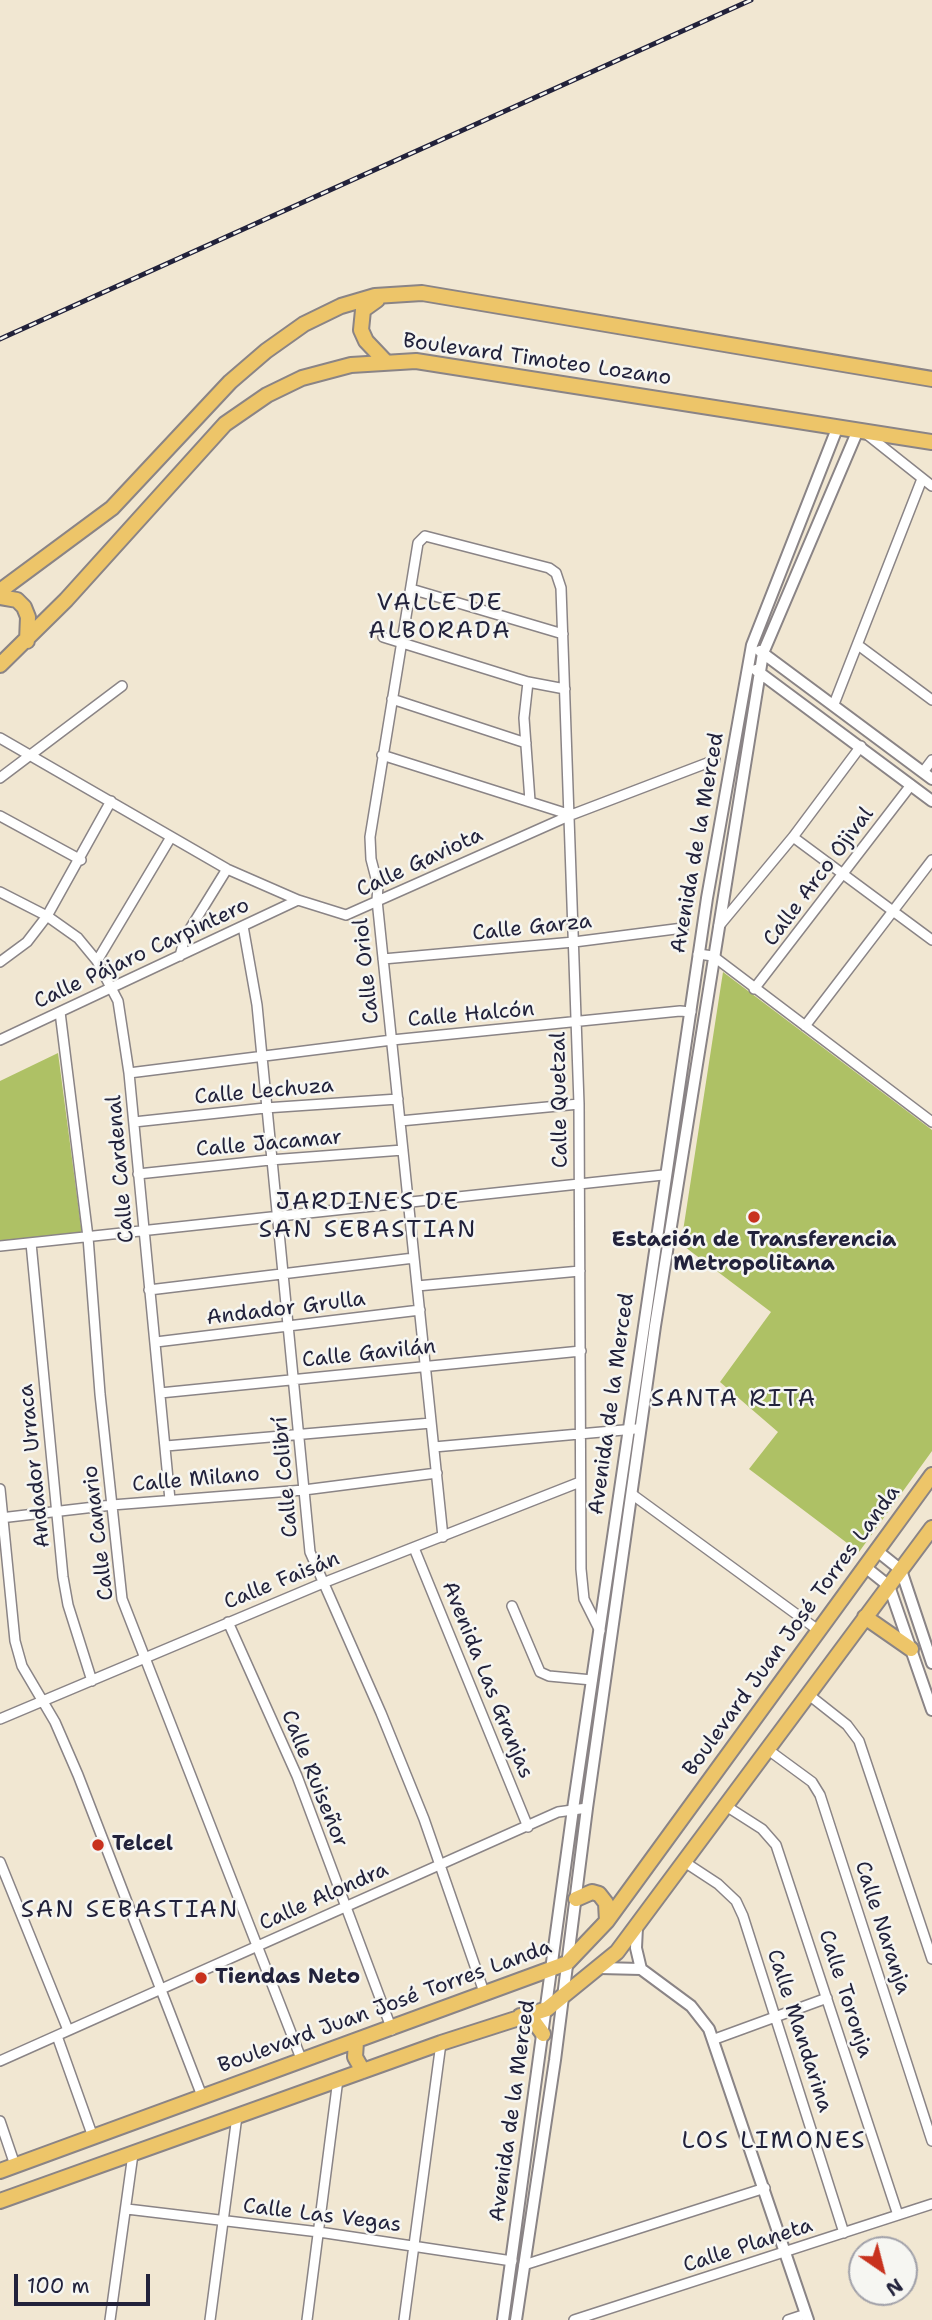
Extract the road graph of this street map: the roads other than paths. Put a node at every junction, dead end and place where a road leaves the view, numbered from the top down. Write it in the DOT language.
graph roads {
  1 [pos="395,294"];
  2 [pos="385,361"];
  3 [pos="932,379"];
  4 [pos="838,426"];
  5 [pos="861,431"];
  6 [pos="932,442"];
  7 [pos="922,478"];
  8 [pos="932,486"];
  9 [pos="550,568"];
  10 [pos="411,589"];
  11 [pos="0,591"];
  12 [pos="0,597"];
  13 [pos="563,634"];
  14 [pos="383,637"];
  15 [pos="27,641"];
  16 [pos="402,643"];
  17 [pos="752,645"];
  18 [pos="858,645"];
  19 [pos="764,653"];
  20 [pos="748,664"];
  21 [pos="0,665"];
  22 [pos="760,673"];
  23 [pos="528,682"];
  24 [pos="122,686"];
  25 [pos="565,689"];
  26 [pos="392,699"];
  27 [pos="932,700"];
  28 [pos="834,704"];
  29 [pos="0,738"];
  30 [pos="526,743"];
  31 [pos="861,746"];
  32 [pos="32,755"];
  33 [pos="382,755"];
  34 [pos="715,760"];
  35 [pos="932,761"];
  36 [pos="928,776"];
  37 [pos="0,778"];
  38 [pos="911,785"];
  39 [pos="111,801"];
  40 [pos="530,801"];
  41 [pos="932,801"];
  42 [pos="571,815"];
  43 [pos="0,816"];
  44 [pos="171,837"];
  45 [pos="793,837"];
  46 [pos="81,860"];
  47 [pos="932,860"];
  48 [pos="227,869"];
  49 [pos="844,875"];
  50 [pos="0,892"];
  51 [pos="298,900"];
  52 [pos="377,900"];
  53 [pos="894,912"];
  54 [pos="47,916"];
  55 [pos="243,926"];
  56 [pos="718,926"];
  57 [pos="683,928"];
  58 [pos="932,940"];
  59 [pos="574,942"];
  60 [pos="698,954"];
  61 [pos="180,956"];
  62 [pos="713,956"];
  63 [pos="383,959"];
  64 [pos="97,961"];
  65 [pos="0,962"];
  66 [pos="114,987"];
  67 [pos="754,989"];
  68 [pos="60,1012"];
  69 [pos="691,1012"];
  70 [pos="577,1023"];
  71 [pos="804,1026"];
  72 [pos="0,1040"];
  73 [pos="392,1040"];
  74 [pos="260,1055"];
  75 [pos="129,1073"];
  76 [pos="398,1099"];
  77 [pos="579,1104"];
  78 [pos="265,1108"];
  79 [pos="400,1121"];
  80 [pos="134,1122"];
  81 [pos="932,1122"];
  82 [pos="403,1150"];
  83 [pos="270,1160"];
  84 [pos="138,1174"];
  85 [pos="663,1175"];
  86 [pos="579,1186"];
  87 [pos="409,1203"];
  88 [pos="276,1216"];
  89 [pos="144,1231"];
  90 [pos="88,1237"];
  91 [pos="31,1243"];
  92 [pos="0,1246"];
  93 [pos="414,1258"];
  94 [pos="580,1271"];
  95 [pos="281,1272"];
  96 [pos="417,1286"];
  97 [pos="149,1290"];
  98 [pos="420,1310"];
  99 [pos="288,1326"];
  100 [pos="156,1342"];
  101 [pos="581,1351"];
  102 [pos="426,1366"];
  103 [pos="293,1379"];
  104 [pos="160,1393"];
  105 [pos="431,1423"];
  106 [pos="628,1429"];
  107 [pos="640,1429"];
  108 [pos="581,1433"];
  109 [pos="300,1434"];
  110 [pos="166,1446"];
  111 [pos="434,1447"];
  112 [pos="437,1473"];
  113 [pos="932,1475"];
  114 [pos="580,1482"];
  115 [pos="0,1489"];
  116 [pos="304,1490"];
  117 [pos="632,1495"];
  118 [pos="170,1500"];
  119 [pos="112,1505"];
  120 [pos="57,1511"];
  121 [pos="1,1518"];
  122 [pos="932,1528"];
  123 [pos="443,1537"];
  124 [pos="414,1548"];
  125 [pos="876,1550"];
  126 [pos="864,1566"];
  127 [pos="901,1570"];
  128 [pos="323,1583"];
  129 [pos="888,1586"];
  130 [pos="512,1606"];
  131 [pos="865,1617"];
  132 [pos="228,1622"];
  133 [pos="818,1630"];
  134 [pos="600,1631"];
  135 [pos="911,1649"];
  136 [pos="144,1659"];
  137 [pos="932,1662"];
  138 [pos="592,1680"];
  139 [pos="92,1681"];
  140 [pos="809,1695"];
  141 [pos="41,1703"];
  142 [pos="932,1710"];
  143 [pos="0,1719"];
  144 [pos="767,1749"];
  145 [pos="726,1806"];
  146 [pos="587,1808"];
  147 [pos="573,1809"];
  148 [pos="527,1827"];
  149 [pos="0,1862"];
  150 [pos="686,1863"];
  151 [pos="438,1866"];
  152 [pos="576,1899"];
  153 [pos="345,1907"];
  154 [pos="607,1921"];
  155 [pos="638,1926"];
  156 [pos="258,1945"];
  157 [pos="932,1959"];
  158 [pos="567,1964"];
  159 [pos="600,1968"];
  160 [pos="641,1969"];
  161 [pos="553,1971"];
  162 [pos="161,1989"];
  163 [pos="485,1995"];
  164 [pos="563,1997"];
  165 [pos="827,1998"];
  166 [pos="547,2009"];
  167 [pos="520,2015"];
  168 [pos="775,2016"];
  169 [pos="68,2030"];
  170 [pos="392,2030"];
  171 [pos="543,2034"];
  172 [pos="57,2036"];
  173 [pos="715,2039"];
  174 [pos="356,2042"];
  175 [pos="441,2043"];
  176 [pos="329,2052"];
  177 [pos="0,2061"];
  178 [pos="302,2061"];
  179 [pos="363,2071"];
  180 [pos="338,2079"];
  181 [pos="202,2096"];
  182 [pos="237,2116"];
  183 [pos="0,2122"];
  184 [pos="93,2137"];
  185 [pos="932,2141"];
  186 [pos="133,2154"];
  187 [pos="15,2165"];
  188 [pos="0,2171"];
  189 [pos="765,2188"];
  190 [pos="0,2201"];
  191 [pos="932,2204"];
  192 [pos="127,2209"];
  193 [pos="898,2215"];
  194 [pos="223,2222"];
  195 [pos="319,2232"];
  196 [pos="844,2233"];
  197 [pos="414,2246"];
  198 [pos="787,2252"];
  199 [pos="512,2262"];
  200 [pos="524,2265"];
  201 [pos="807,2317"];
  202 [pos="110,2320"];
  203 [pos="210,2320"];
  204 [pos="307,2320"];
  205 [pos="404,2320"];
  206 [pos="503,2320"];
  207 [pos="516,2320"];
  208 [pos="574,2320"];
  209 [pos="788,2320"];
  1 -- 2 [label="main road"];
  1 -- 3 [label="main road, Boulevard Timoteo Lozano"];
  1 -- 11 [label="main road, Boulevard Timoteo Lozano"];
  2 -- 4 [label="main road, Boulevard Timoteo Lozano"];
  2 -- 15 [label="main road, Boulevard Timoteo Lozano"];
  4 -- 5 [label="main road, Boulevard Timoteo Lozano"];
  4 -- 17 [label="street, Avenida de la Merced"];
  5 -- 6 [label="main road, Boulevard Timoteo Lozano"];
  5 -- 7 [label="street"];
  5 -- 19 [label="street, Avenida de la Merced"];
  7 -- 8 [label="street"];
  7 -- 18 [label="street"];
  9 -- 10 [label="street, Calle Oriol"];
  9 -- 13 [label="street, Calle Quetzal"];
  10 -- 13 [label="street"];
  10 -- 16 [label="street, Calle Oriol"];
  12 -- 15 [label="main road"];
  13 -- 25 [label="street, Calle Quetzal"];
  14 -- 16 [label="street"];
  15 -- 21 [label="main road, Boulevard Timoteo Lozano"];
  16 -- 23 [label="street"];
  16 -- 26 [label="street, Calle Oriol"];
  17 -- 19 [label="street"];
  17 -- 20 [label="street, Avenida de la Merced"];
  18 -- 27 [label="street"];
  18 -- 28 [label="street"];
  19 -- 22 [label="street, Avenida de la Merced"];
  19 -- 28 [label="street"];
  20 -- 22 [label="street"];
  20 -- 60 [label="street, Avenida de la Merced"];
  22 -- 31 [label="street"];
  22 -- 56 [label="street, Avenida de la Merced"];
  23 -- 25 [label="street"];
  23 -- 30 [label="street"];
  24 -- 32 [label="street"];
  25 -- 42 [label="street, Calle Quetzal"];
  26 -- 30 [label="street"];
  26 -- 33 [label="street, Calle Oriol"];
  28 -- 36 [label="street"];
  29 -- 32 [label="street, Calle Gaviota"];
  30 -- 40 [label="street"];
  31 -- 38 [label="street"];
  31 -- 45 [label="street"];
  32 -- 37 [label="street"];
  32 -- 39 [label="street, Calle Gaviota"];
  33 -- 40 [label="street"];
  33 -- 52 [label="street, Calle Oriol"];
  34 -- 42 [label="street, Calle Gaviota"];
  35 -- 36 [label="street"];
  38 -- 41 [label="street"];
  38 -- 49 [label="street, Calle Arco Ojival"];
  39 -- 44 [label="street, Calle Gaviota"];
  39 -- 46 [label="street"];
  40 -- 42 [label="street"];
  42 -- 52 [label="street, Calle Gaviota"];
  42 -- 59 [label="street, Calle Quetzal"];
  43 -- 46 [label="street"];
  44 -- 48 [label="street, Calle Gaviota"];
  44 -- 64 [label="street"];
  45 -- 49 [label="street"];
  45 -- 56 [label="street"];
  46 -- 54 [label="street"];
  47 -- 53 [label="street"];
  48 -- 51 [label="street, Calle Gaviota"];
  48 -- 61 [label="street"];
  49 -- 53 [label="street"];
  49 -- 67 [label="street, Calle Arco Ojival"];
  50 -- 54 [label="street, Calle Cardenal"];
  51 -- 52 [label="street, Calle Gaviota"];
  51 -- 55 [label="street, Calle Pájaro Carpintero"];
  52 -- 63 [label="street, Calle Oriol"];
  53 -- 58 [label="street"];
  53 -- 71 [label="street"];
  54 -- 64 [label="street, Calle Cardenal"];
  54 -- 65 [label="street"];
  55 -- 61 [label="street, Calle Pájaro Carpintero"];
  55 -- 74 [label="street, Calle Colibrí"];
  56 -- 62 [label="street, Avenida de la Merced"];
  57 -- 59 [label="street, Calle Garza"];
  59 -- 63 [label="street, Calle Garza"];
  59 -- 70 [label="street, Calle Quetzal"];
  60 -- 62 [label="street"];
  60 -- 69 [label="street, Avenida de la Merced"];
  61 -- 66 [label="street, Calle Pájaro Carpintero"];
  62 -- 67 [label="street"];
  62 -- 107 [label="street, Avenida de la Merced"];
  63 -- 73 [label="street, Calle Oriol"];
  64 -- 66 [label="street, Calle Cardenal"];
  66 -- 68 [label="street, Calle Pájaro Carpintero"];
  66 -- 75 [label="street, Calle Cardenal"];
  67 -- 71 [label="street"];
  68 -- 72 [label="street, Calle Pájaro Carpintero"];
  68 -- 90 [label="street, Calle Canario"];
  69 -- 70 [label="street, Calle Halcón"];
  69 -- 85 [label="street, Avenida de la Merced"];
  70 -- 73 [label="street, Calle Halcón"];
  70 -- 77 [label="street, Calle Quetzal"];
  71 -- 81 [label="street"];
  73 -- 74 [label="street, Calle Halcón"];
  73 -- 76 [label="street, Calle Oriol"];
  74 -- 75 [label="street, Calle Halcón"];
  74 -- 78 [label="street, Calle Colibrí"];
  75 -- 80 [label="street, Calle Cardenal"];
  76 -- 78 [label="street, Calle Lechuza"];
  76 -- 79 [label="street, Calle Oriol"];
  77 -- 79 [label="street"];
  77 -- 86 [label="street, Calle Quetzal"];
  78 -- 80 [label="street, Calle Lechuza"];
  78 -- 83 [label="street, Calle Colibrí"];
  79 -- 82 [label="street, Calle Oriol"];
  80 -- 84 [label="street, Calle Cardenal"];
  82 -- 83 [label="street, Calle Jacamar"];
  82 -- 87 [label="street, Calle Oriol"];
  83 -- 84 [label="street, Calle Jacamar"];
  83 -- 88 [label="street, Calle Colibrí"];
  84 -- 89 [label="street, Calle Cardenal"];
  85 -- 86 [label="street"];
  85 -- 106 [label="street, Avenida de la Merced"];
  86 -- 87 [label="street"];
  86 -- 94 [label="street, Calle Quetzal"];
  87 -- 88 [label="street"];
  87 -- 93 [label="street, Calle Oriol"];
  88 -- 89 [label="street"];
  88 -- 95 [label="street, Calle Colibrí"];
  89 -- 90 [label="street"];
  89 -- 97 [label="street, Calle Cardenal"];
  90 -- 91 [label="street"];
  90 -- 119 [label="street, Calle Canario"];
  91 -- 92 [label="street"];
  91 -- 120 [label="street, Andador Urraca"];
  93 -- 95 [label="street"];
  93 -- 96 [label="street, Calle Oriol"];
  94 -- 96 [label="street"];
  94 -- 101 [label="street, Calle Quetzal"];
  95 -- 97 [label="street"];
  95 -- 99 [label="street, Calle Colibrí"];
  96 -- 98 [label="street, Calle Oriol"];
  97 -- 100 [label="street, Calle Cardenal"];
  98 -- 99 [label="street, Andador Grulla"];
  98 -- 102 [label="street, Calle Oriol"];
  99 -- 100 [label="street, Andador Grulla"];
  99 -- 103 [label="street, Calle Colibrí"];
  100 -- 104 [label="street, Calle Cardenal"];
  101 -- 102 [label="street, Calle Gavilán"];
  101 -- 108 [label="street, Calle Quetzal"];
  102 -- 103 [label="street, Calle Gavilán"];
  102 -- 105 [label="street, Calle Oriol"];
  103 -- 104 [label="street, Calle Gavilán"];
  103 -- 109 [label="street, Calle Colibrí"];
  104 -- 110 [label="street, Calle Cardenal"];
  105 -- 109 [label="street"];
  105 -- 111 [label="street, Calle Oriol"];
  106 -- 107 [label="street"];
  106 -- 108 [label="street"];
  106 -- 134 [label="street, Avenida de la Merced"];
  107 -- 117 [label="street, Avenida de la Merced"];
  108 -- 111 [label="street"];
  108 -- 114 [label="street, Calle Quetzal"];
  109 -- 110 [label="street"];
  109 -- 116 [label="street, Calle Colibrí"];
  110 -- 118 [label="street, Calle Cardenal"];
  111 -- 112 [label="street, Calle Oriol"];
  112 -- 116 [label="street, Calle Milano"];
  112 -- 123 [label="street, Calle Oriol"];
  113 -- 125 [label="main road, Boulevard Juan José Torres Landa"];
  114 -- 123 [label="street, Calle Faisán"];
  114 -- 134 [label="street, Calle Quetzal"];
  115 -- 121 [label="street"];
  116 -- 118 [label="street, Calle Milano"];
  116 -- 128 [label="street, Calle Colibrí"];
  117 -- 133 [label="street"];
  117 -- 146 [label="street, Avenida de la Merced"];
  118 -- 119 [label="street, Calle Milano"];
  119 -- 120 [label="street, Calle Milano"];
  119 -- 136 [label="street, Calle Canario"];
  120 -- 121 [label="street, Calle Milano"];
  120 -- 139 [label="street, Andador Urraca"];
  121 -- 141 [label="street"];
  122 -- 127 [label="main road"];
  123 -- 124 [label="street, Calle Faisán"];
  124 -- 128 [label="street, Calle Faisán"];
  124 -- 148 [label="street, Avenida Las Granjas"];
  125 -- 126 [label="main road, Boulevard Juan José Torres Landa"];
  125 -- 127 [label="street"];
  126 -- 129 [label="street"];
  126 -- 133 [label="main road, Boulevard Juan José Torres Landa"];
  127 -- 129 [label="main road"];
  127 -- 137 [label="street"];
  128 -- 132 [label="street, Calle Faisán"];
  128 -- 151 [label="street, Calle Colibrí"];
  129 -- 131 [label="main road"];
  129 -- 135 [label="street"];
  130 -- 138 [label="street"];
  131 -- 135 [label="main road"];
  131 -- 140 [label="main road"];
  132 -- 136 [label="street, Calle Faisán"];
  132 -- 153 [label="street, Calle Ruiseñor"];
  133 -- 154 [label="main road, Boulevard Juan José Torres Landa"];
  134 -- 138 [label="street, Avenida de la Merced"];
  135 -- 142 [label="street"];
  136 -- 139 [label="street, Calle Faisán"];
  136 -- 156 [label="street, Calle Canario"];
  138 -- 147 [label="street, Avenida de la Merced"];
  139 -- 141 [label="street, Calle Faisán"];
  140 -- 144 [label="main road"];
  140 -- 157 [label="street"];
  141 -- 143 [label="street, Calle Faisán"];
  141 -- 162 [label="street"];
  144 -- 145 [label="main road"];
  144 -- 185 [label="street, Calle Naranja"];
  145 -- 150 [label="main road"];
  145 -- 165 [label="street, Calle Toronja"];
  146 -- 147 [label="street, Calle Alondra"];
  146 -- 152 [label="street, Avenida de la Merced"];
  147 -- 148 [label="street, Calle Alondra"];
  147 -- 161 [label="street, Avenida de la Merced"];
  148 -- 151 [label="street, Calle Alondra"];
  149 -- 169 [label="street"];
  150 -- 155 [label="main road"];
  150 -- 168 [label="street, Calle Mandarina"];
  151 -- 153 [label="street, Calle Alondra"];
  151 -- 163 [label="street, Calle Colibrí"];
  152 -- 154 [label="main road"];
  152 -- 158 [label="street, Avenida de la Merced"];
  153 -- 156 [label="street, Calle Alondra"];
  153 -- 170 [label="street, Calle Ruiseñor"];
  154 -- 158 [label="main road, Boulevard Juan José Torres Landa"];
  155 -- 159 [label="main road"];
  155 -- 160 [label="street"];
  156 -- 162 [label="street, Calle Alondra"];
  156 -- 178 [label="street, Calle Canario"];
  158 -- 161 [label="main road, Boulevard Juan José Torres Landa"];
  158 -- 164 [label="street, Avenida de la Merced"];
  159 -- 160 [label="street"];
  159 -- 164 [label="main road"];
  160 -- 173 [label="street"];
  161 -- 163 [label="main road, Boulevard Juan José Torres Landa"];
  161 -- 166 [label="street, Avenida de la Merced"];
  162 -- 169 [label="street, Calle Alondra"];
  162 -- 181 [label="street"];
  163 -- 170 [label="main road, Boulevard Juan José Torres Landa"];
  164 -- 166 [label="main road"];
  164 -- 200 [label="street, Avenida de la Merced"];
  165 -- 168 [label="street"];
  165 -- 193 [label="street, Calle Toronja"];
  166 -- 167 [label="main road"];
  166 -- 171 [label="street, Avenida de la Merced"];
  167 -- 171 [label="main road"];
  167 -- 175 [label="main road"];
  168 -- 173 [label="street"];
  168 -- 196 [label="street, Calle Mandarina"];
  169 -- 172 [label="street, Calle Alondra"];
  170 -- 174 [label="main road, Boulevard Juan José Torres Landa"];
  171 -- 199 [label="street, Avenida de la Merced"];
  172 -- 177 [label="street, Calle Alondra"];
  172 -- 184 [label="street"];
  173 -- 189 [label="street"];
  174 -- 176 [label="main road, Boulevard Juan José Torres Landa"];
  174 -- 179 [label="main road"];
  175 -- 179 [label="main road"];
  175 -- 197 [label="street"];
  176 -- 178 [label="main road, Boulevard Juan José Torres Landa"];
  176 -- 180 [label="main road"];
  178 -- 181 [label="main road, Boulevard Juan José Torres Landa"];
  179 -- 180 [label="main road"];
  180 -- 182 [label="main road"];
  180 -- 195 [label="street"];
  181 -- 184 [label="main road, Boulevard Juan José Torres Landa"];
  182 -- 186 [label="main road"];
  182 -- 194 [label="street"];
  183 -- 187 [label="street"];
  184 -- 187 [label="main road, Boulevard Juan José Torres Landa"];
  186 -- 190 [label="main road"];
  186 -- 192 [label="street"];
  187 -- 188 [label="main road, Boulevard Juan José Torres Landa"];
  189 -- 198 [label="street"];
  189 -- 200 [label="street"];
  191 -- 193 [label="street, Calle Planeta"];
  192 -- 194 [label="street, Calle Las Vegas"];
  192 -- 202 [label="street"];
  193 -- 196 [label="street, Calle Planeta"];
  194 -- 195 [label="street, Calle Las Vegas"];
  194 -- 203 [label="street"];
  195 -- 197 [label="street, Calle Las Vegas"];
  195 -- 204 [label="street"];
  196 -- 198 [label="street, Calle Planeta"];
  197 -- 199 [label="street, Calle Las Vegas"];
  197 -- 205 [label="street"];
  198 -- 201 [label="street"];
  198 -- 208 [label="street, Calle Planeta"];
  199 -- 206 [label="street, Avenida de la Merced"];
  200 -- 207 [label="street, Avenida de la Merced"];
  201 -- 209 [label="street"];
}
